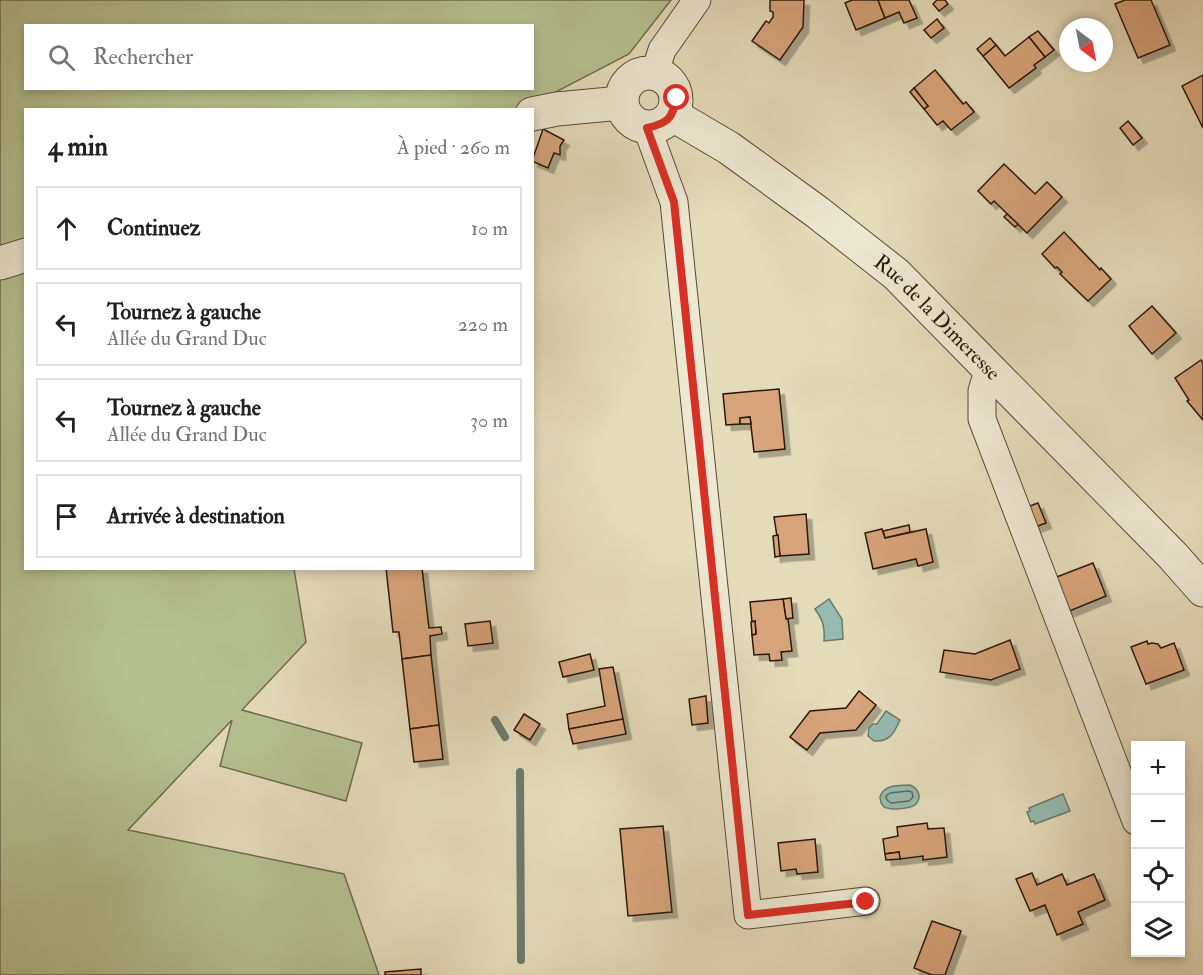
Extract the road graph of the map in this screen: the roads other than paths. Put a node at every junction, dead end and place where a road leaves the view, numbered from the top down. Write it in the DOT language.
graph roads {
  1 [pos="697,0"];
  2 [pos="655,72"];
  3 [pos="621,103"];
  4 [pos="534,114"];
  5 [pos="660,121"];
  6 [pos="24,256"];
  7 [pos="0,263"];
  8 [pos="989,368"];
  9 [pos="1173,556"];
  10 [pos="1203,581"];
  11 [pos="1203,590"];
  12 [pos="1131,808"];
  13 [pos="866,902"];
  1 -- 2 [label="street"];
  2 -- 3 [label="street"];
  2 -- 5 [label="street"];
  3 -- 4 [label="street"];
  3 -- 5 [label="street"];
  5 -- 8 [label="street, Rue de la Dimeresse"];
  5 -- 13 [label="street"];
  6 -- 7 [label="street"];
  8 -- 9 [label="street, Rue de la Dimeresse"];
  8 -- 12 [label="street"];
  9 -- 10 [label="street, Rue de la Dimeresse"];
  9 -- 11 [label="street, Rue de la Dimeresse"];
}
